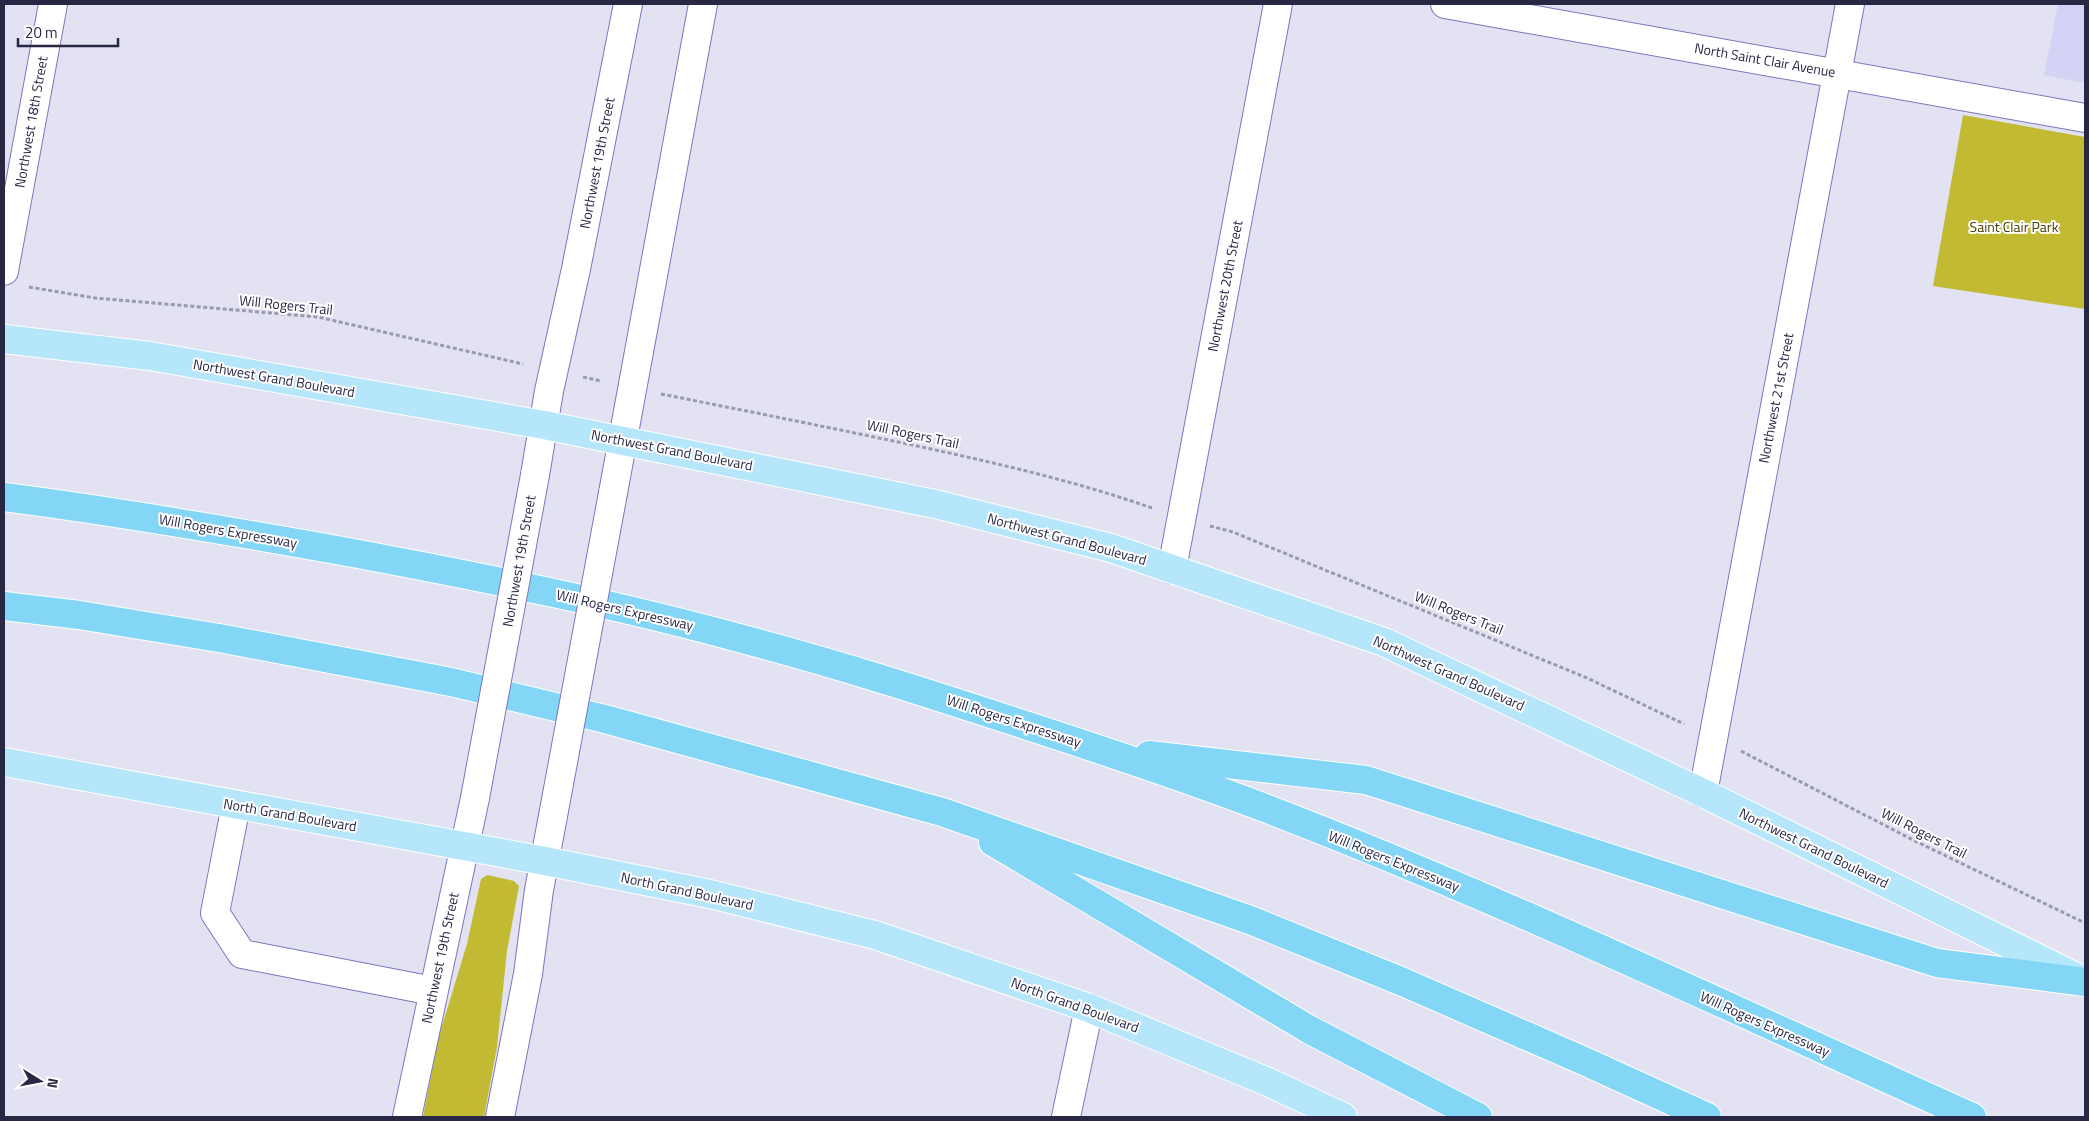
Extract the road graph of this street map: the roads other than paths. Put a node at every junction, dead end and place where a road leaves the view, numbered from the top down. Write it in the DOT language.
graph roads {
  1 [pos="53,4"];
  2 [pos="628,4"];
  3 [pos="703,4"];
  4 [pos="1278,4"];
  5 [pos="1445,4"];
  6 [pos="1850,4"];
  7 [pos="1838,73"];
  8 [pos="2085,118"];
  9 [pos="4,271"];
  10 [pos="4,339"];
  11 [pos="544,425"];
  12 [pos="623,440"];
  13 [pos="4,496"];
  14 [pos="1172,569"];
  15 [pos="4,606"];
  16 [pos="1100,750"];
  17 [pos="4,762"];
  18 [pos="1703,793"];
  19 [pos="236,805"];
  20 [pos="942,812"];
  21 [pos="464,846"];
  22 [pos="545,861"];
  23 [pos="2085,982"];
  24 [pos="433,991"];
  25 [pos="1089,1008"];
  26 [pos="407,1117"];
  27 [pos="500,1117"];
  28 [pos="1066,1117"];
  29 [pos="1343,1117"];
  30 [pos="1478,1117"];
  31 [pos="1707,1117"];
  32 [pos="1972,1117"];
  1 -- 9 [label="street, Northwest 18th Street"];
  2 -- 11 [label="street, Northwest 19th Street"];
  3 -- 12 [label="street"];
  4 -- 14 [label="street, Northwest 20th Street"];
  5 -- 7 [label="street, North Saint Clair Avenue"];
  6 -- 7 [label="street, Northwest 21st Street"];
  7 -- 8 [label="street, North Saint Clair Avenue"];
  7 -- 18 [label="street, Northwest 21st Street"];
  10 -- 11 [label="main road, Northwest Grand Boulevard"];
  11 -- 12 [label="main road, Northwest Grand Boulevard"];
  11 -- 21 [label="street, Northwest 19th Street, bridge"];
  12 -- 14 [label="main road, Northwest Grand Boulevard"];
  12 -- 22 [label="street, bridge"];
  13 -- 16 [label="highway, Will Rogers Expressway"];
  14 -- 18 [label="main road, Northwest Grand Boulevard"];
  15 -- 20 [label="highway"];
  16 -- 23 [label="highway"];
  16 -- 32 [label="highway, Will Rogers Expressway"];
  17 -- 19 [label="main road, North Grand Boulevard"];
  18 -- 23 [label="main road, Northwest Grand Boulevard"];
  19 -- 21 [label="main road, North Grand Boulevard"];
  19 -- 24 [label="street"];
  20 -- 30 [label="highway"];
  20 -- 31 [label="highway"];
  21 -- 22 [label="main road, North Grand Boulevard"];
  21 -- 24 [label="street, Northwest 19th Street"];
  22 -- 25 [label="main road, North Grand Boulevard"];
  22 -- 27 [label="street"];
  24 -- 26 [label="street, Northwest 19th Street"];
  25 -- 28 [label="street"];
  25 -- 29 [label="main road, North Grand Boulevard"];
}
